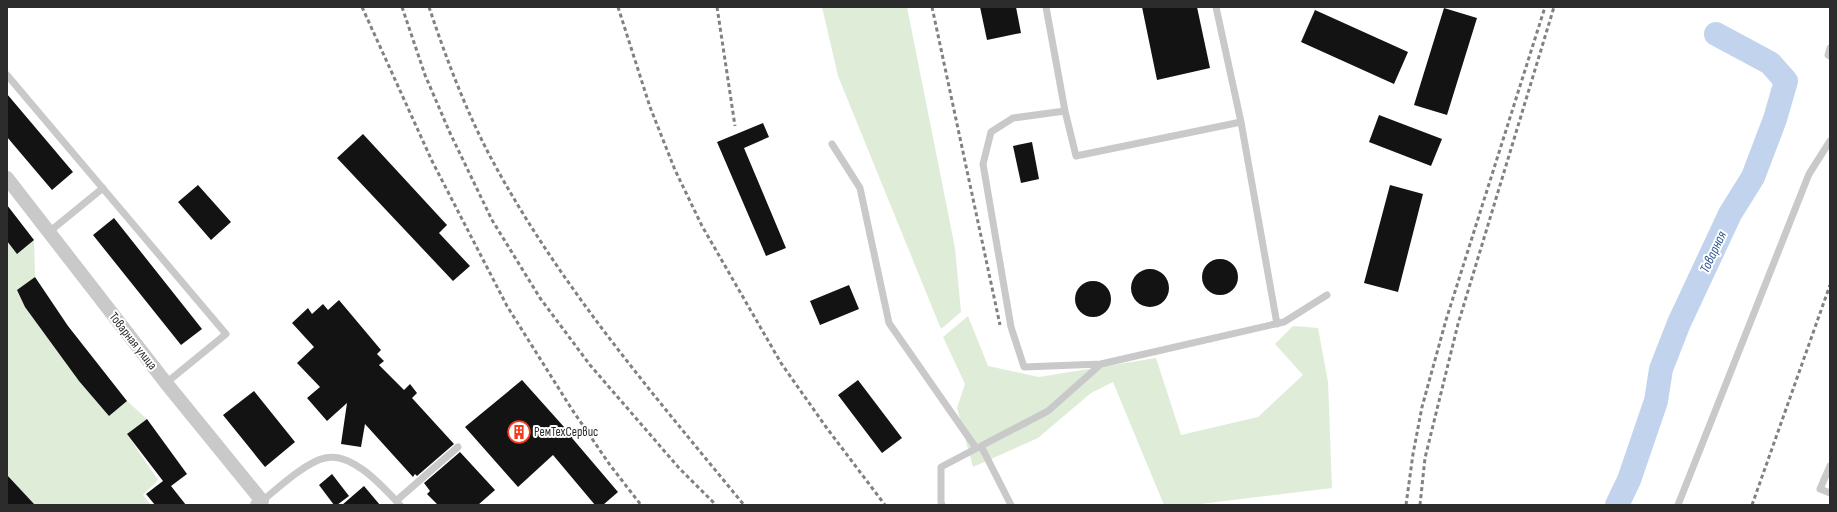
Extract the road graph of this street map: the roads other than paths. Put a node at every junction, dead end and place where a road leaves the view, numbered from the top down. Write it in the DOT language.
graph roads {
  1 [pos="1046,7"];
  2 [pos="1216,7"];
  3 [pos="1830,48"];
  4 [pos="1830,56"];
  5 [pos="7,75"];
  6 [pos="1065,111"];
  7 [pos="1241,122"];
  8 [pos="1830,141"];
  9 [pos="832,144"];
  10 [pos="7,178"];
  11 [pos="103,188"];
  12 [pos="49,232"];
  13 [pos="1327,295"];
  14 [pos="1277,324"];
  15 [pos="1101,364"];
  16 [pos="166,383"];
  17 [pos="458,447"];
  18 [pos="978,447"];
  19 [pos="1830,466"];
  20 [pos="1830,493"];
  21 [pos="259,503"];
  22 [pos="398,503"];
  23 [pos="942,505"];
  24 [pos="1011,505"];
  25 [pos="1678,505"];
  1 -- 6 [label="lane"];
  2 -- 7 [label="lane"];
  3 -- 4 [label="lane"];
  5 -- 11 [label="lane"];
  6 -- 7 [label="lane"];
  6 -- 15 [label="lane"];
  7 -- 14 [label="lane"];
  8 -- 25 [label="lane"];
  9 -- 18 [label="lane"];
  10 -- 12 [label="street, Товарная улица"];
  11 -- 12 [label="lane"];
  11 -- 16 [label="lane"];
  12 -- 16 [label="street, Товарная улица"];
  13 -- 14 [label="lane"];
  14 -- 15 [label="lane"];
  15 -- 18 [label="lane"];
  16 -- 21 [label="street, Товарная улица"];
  17 -- 22 [label="lane"];
  18 -- 23 [label="lane"];
  18 -- 24 [label="lane"];
  19 -- 20 [label="lane"];
  21 -- 22 [label="lane"];
}
